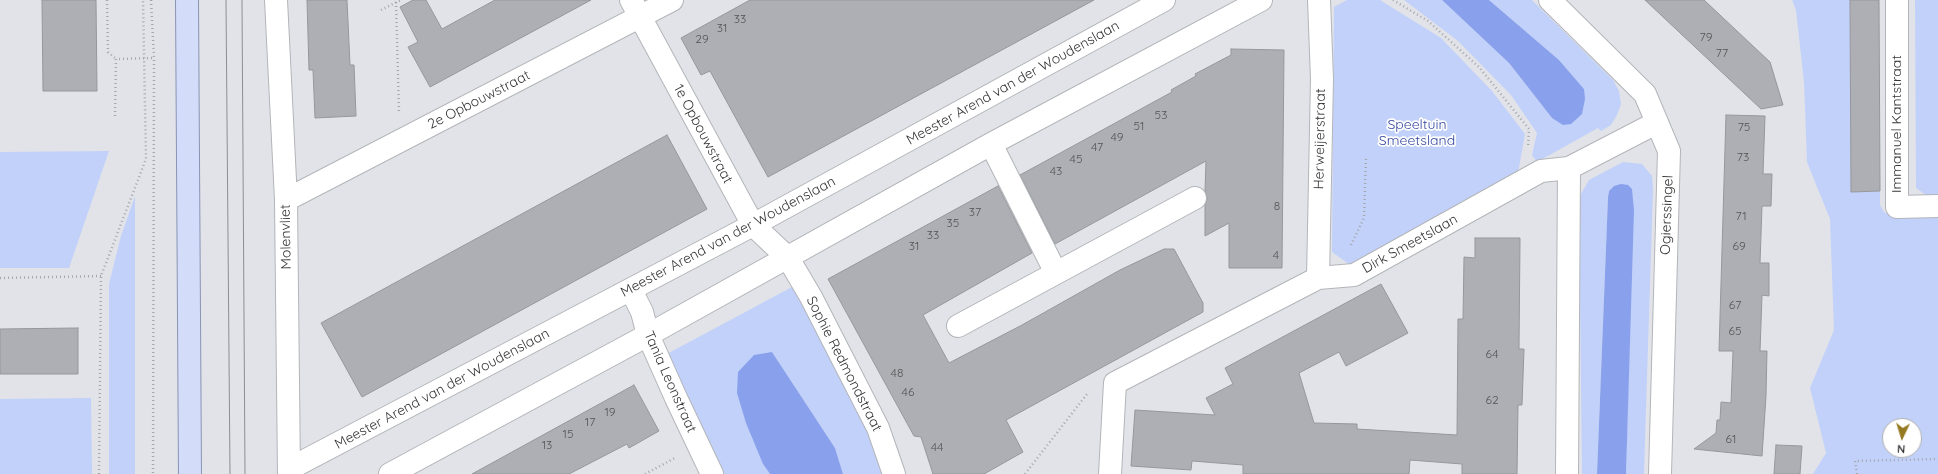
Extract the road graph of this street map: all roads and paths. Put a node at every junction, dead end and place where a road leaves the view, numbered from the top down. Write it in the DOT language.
graph roads {
  1 [pos="107,0"];
  2 [pos="143,0"];
  3 [pos="151,0"];
  4 [pos="187,0"];
  5 [pos="276,0"];
  6 [pos="401,0"];
  7 [pos="672,0"];
  8 [pos="1164,0"];
  9 [pos="1261,0"];
  10 [pos="1319,0"];
  11 [pos="1393,0"];
  12 [pos="1550,0"];
  13 [pos="1897,0"];
  14 [pos="396,2"];
  15 [pos="636,9"];
  16 [pos="381,10"];
  17 [pos="154,58"];
  18 [pos="116,59"];
  19 [pos="144,59"];
  20 [pos="115,116"];
  21 [pos="1656,123"];
  22 [pos="410,136"];
  23 [pos="991,144"];
  24 [pos="1366,156"];
  25 [pos="1569,168"];
  26 [pos="1527,179"];
  27 [pos="1195,198"];
  28 [pos="286,200"];
  29 [pos="1938,206"];
  30 [pos="753,225"];
  31 [pos="1351,246"];
  32 [pos="788,258"];
  33 [pos="1056,273"];
  34 [pos="101,276"];
  35 [pos="0,278"];
  36 [pos="1318,278"];
  37 [pos="630,290"];
  38 [pos="958,326"];
  39 [pos="648,335"];
  40 [pos="1115,383"];
  41 [pos="698,445"];
  42 [pos="1938,459"];
  43 [pos="403,471"];
  44 [pos="289,472"];
  45 [pos="99,474"];
  46 [pos="153,474"];
  47 [pos="190,474"];
  48 [pos="646,474"];
  49 [pos="712,474"];
  50 [pos="894,474"];
  51 [pos="1026,474"];
  52 [pos="1110,474"];
  53 [pos="1567,474"];
  54 [pos="1660,474"];
  55 [pos="1857,474"];
  1 -- 18 [label="path"];
  2 -- 19 [label="path"];
  3 -- 17 [label="path"];
  4 -- 47 [label="main road"];
  5 -- 28 [label="street, Molenvliet"];
  6 -- 14 [label="path"];
  7 -- 15 [label="street, 2e Opbouwstraat"];
  8 -- 30 [label="street, Meester Arend van der Woudenslaan"];
  9 -- 23 [label="street"];
  10 -- 36 [label="street, Herweijerstraat"];
  11 -- 26 [label="path"];
  12 -- 21 [label="street, Ogierssingel"];
  13 -- 29 [label="street, Immanuel Kantstraat"];
  14 -- 16 [label="path"];
  14 -- 22 [label="path"];
  15 -- 22 [label="street, 2e Opbouwstraat"];
  15 -- 30 [label="street, 1e Opbouwstraat"];
  17 -- 19 [label="path"];
  17 -- 46 [label="path"];
  18 -- 19 [label="path"];
  18 -- 20 [label="path"];
  19 -- 34 [label="path"];
  21 -- 25 [label="street, Dirk Smeetslaan"];
  21 -- 54 [label="street, Ogierssingel"];
  22 -- 28 [label="street, 2e Opbouwstraat"];
  23 -- 32 [label="street"];
  23 -- 33 [label="street"];
  24 -- 31 [label="path"];
  25 -- 26 [label="street, Dirk Smeetslaan"];
  25 -- 53 [label="street"];
  26 -- 36 [label="street, Dirk Smeetslaan"];
  27 -- 33 [label="street"];
  28 -- 44 [label="street, Molenvliet"];
  30 -- 32 [label="street, 1e Opbouwstraat"];
  30 -- 37 [label="street, Meester Arend van der Woudenslaan"];
  32 -- 39 [label="street"];
  32 -- 50 [label="street, Sophie Redmondstraat"];
  33 -- 38 [label="street"];
  34 -- 35 [label="path"];
  34 -- 45 [label="path"];
  36 -- 40 [label="street, Dirk Smeetslaan"];
  37 -- 39 [label="street, Tania Leonstraat"];
  37 -- 44 [label="street, Meester Arend van der Woudenslaan"];
  39 -- 41 [label="street, Tania Leonstraat"];
  39 -- 43 [label="street"];
  40 -- 51 [label="path"];
  40 -- 52 [label="street"];
  41 -- 48 [label="path"];
  41 -- 49 [label="street, Tania Leonstraat"];
  42 -- 55 [label="path"];
}
